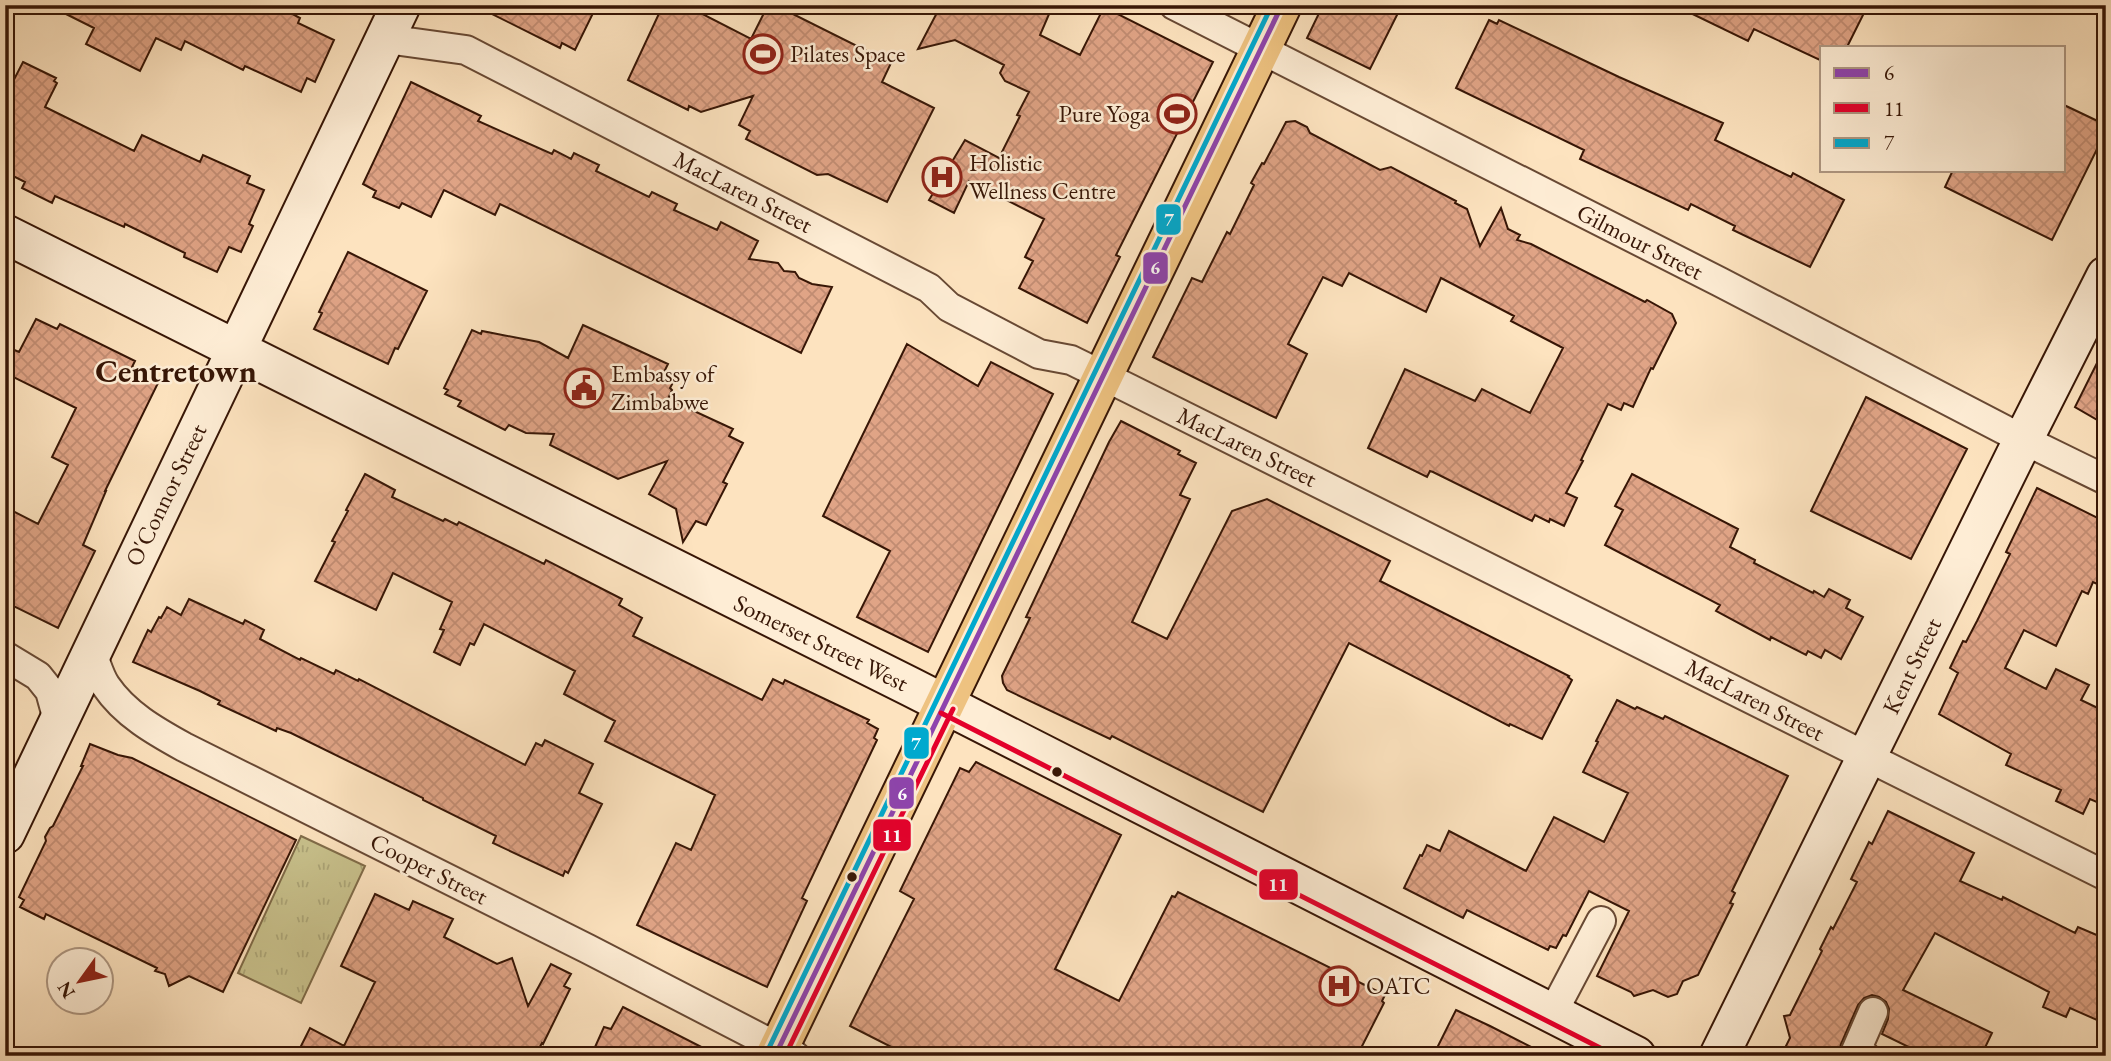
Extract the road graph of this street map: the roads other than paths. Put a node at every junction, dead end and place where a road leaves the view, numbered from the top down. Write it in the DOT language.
graph roads {
  1 [pos="1174,5"];
  2 [pos="1282,5"];
  3 [pos="394,22"];
  4 [pos="1262,50"];
  5 [pos="5,234"];
  6 [pos="2106,276"];
  7 [pos="235,351"];
  8 [pos="1102,376"];
  9 [pos="2024,439"];
  10 [pos="2106,480"];
  11 [pos="91,651"];
  12 [pos="5,656"];
  13 [pos="945,705"];
  14 [pos="58,720"];
  15 [pos="1867,756"];
  16 [pos="5,834"];
  17 [pos="2106,876"];
  18 [pos="1601,921"];
  19 [pos="1872,1012"];
  20 [pos="1552,1014"];
  21 [pos="783,1053"];
  22 [pos="1636,1056"];
  23 [pos="1720,1056"];
  24 [pos="1865,1056"];
  1 -- 4 [label="street, Gilmour Street"];
  2 -- 4 [label="main road"];
  3 -- 7 [label="main road, O'Connor Street"];
  3 -- 8 [label="street, MacLaren Street"];
  4 -- 8 [label="main road"];
  4 -- 9 [label="street, Gilmour Street"];
  5 -- 7 [label="main road, Somerset Street West"];
  6 -- 9 [label="main road, Kent Street"];
  7 -- 11 [label="main road, O'Connor Street"];
  7 -- 13 [label="main road, Somerset Street West"];
  8 -- 13 [label="main road"];
  8 -- 15 [label="street, MacLaren Street"];
  9 -- 10 [label="street, Gilmour Street"];
  9 -- 15 [label="main road, Kent Street"];
  11 -- 14 [label="main road, O'Connor Street"];
  11 -- 21 [label="street, Cooper Street"];
  12 -- 14 [label="street"];
  13 -- 20 [label="main road, Somerset Street West"];
  13 -- 21 [label="main road"];
  14 -- 16 [label="main road, O'Connor Street"];
  15 -- 17 [label="street, MacLaren Street"];
  15 -- 23 [label="main road, Kent Street"];
  18 -- 20 [label="street"];
  19 -- 24 [label="street"];
  20 -- 22 [label="main road, Somerset Street West"];
}
